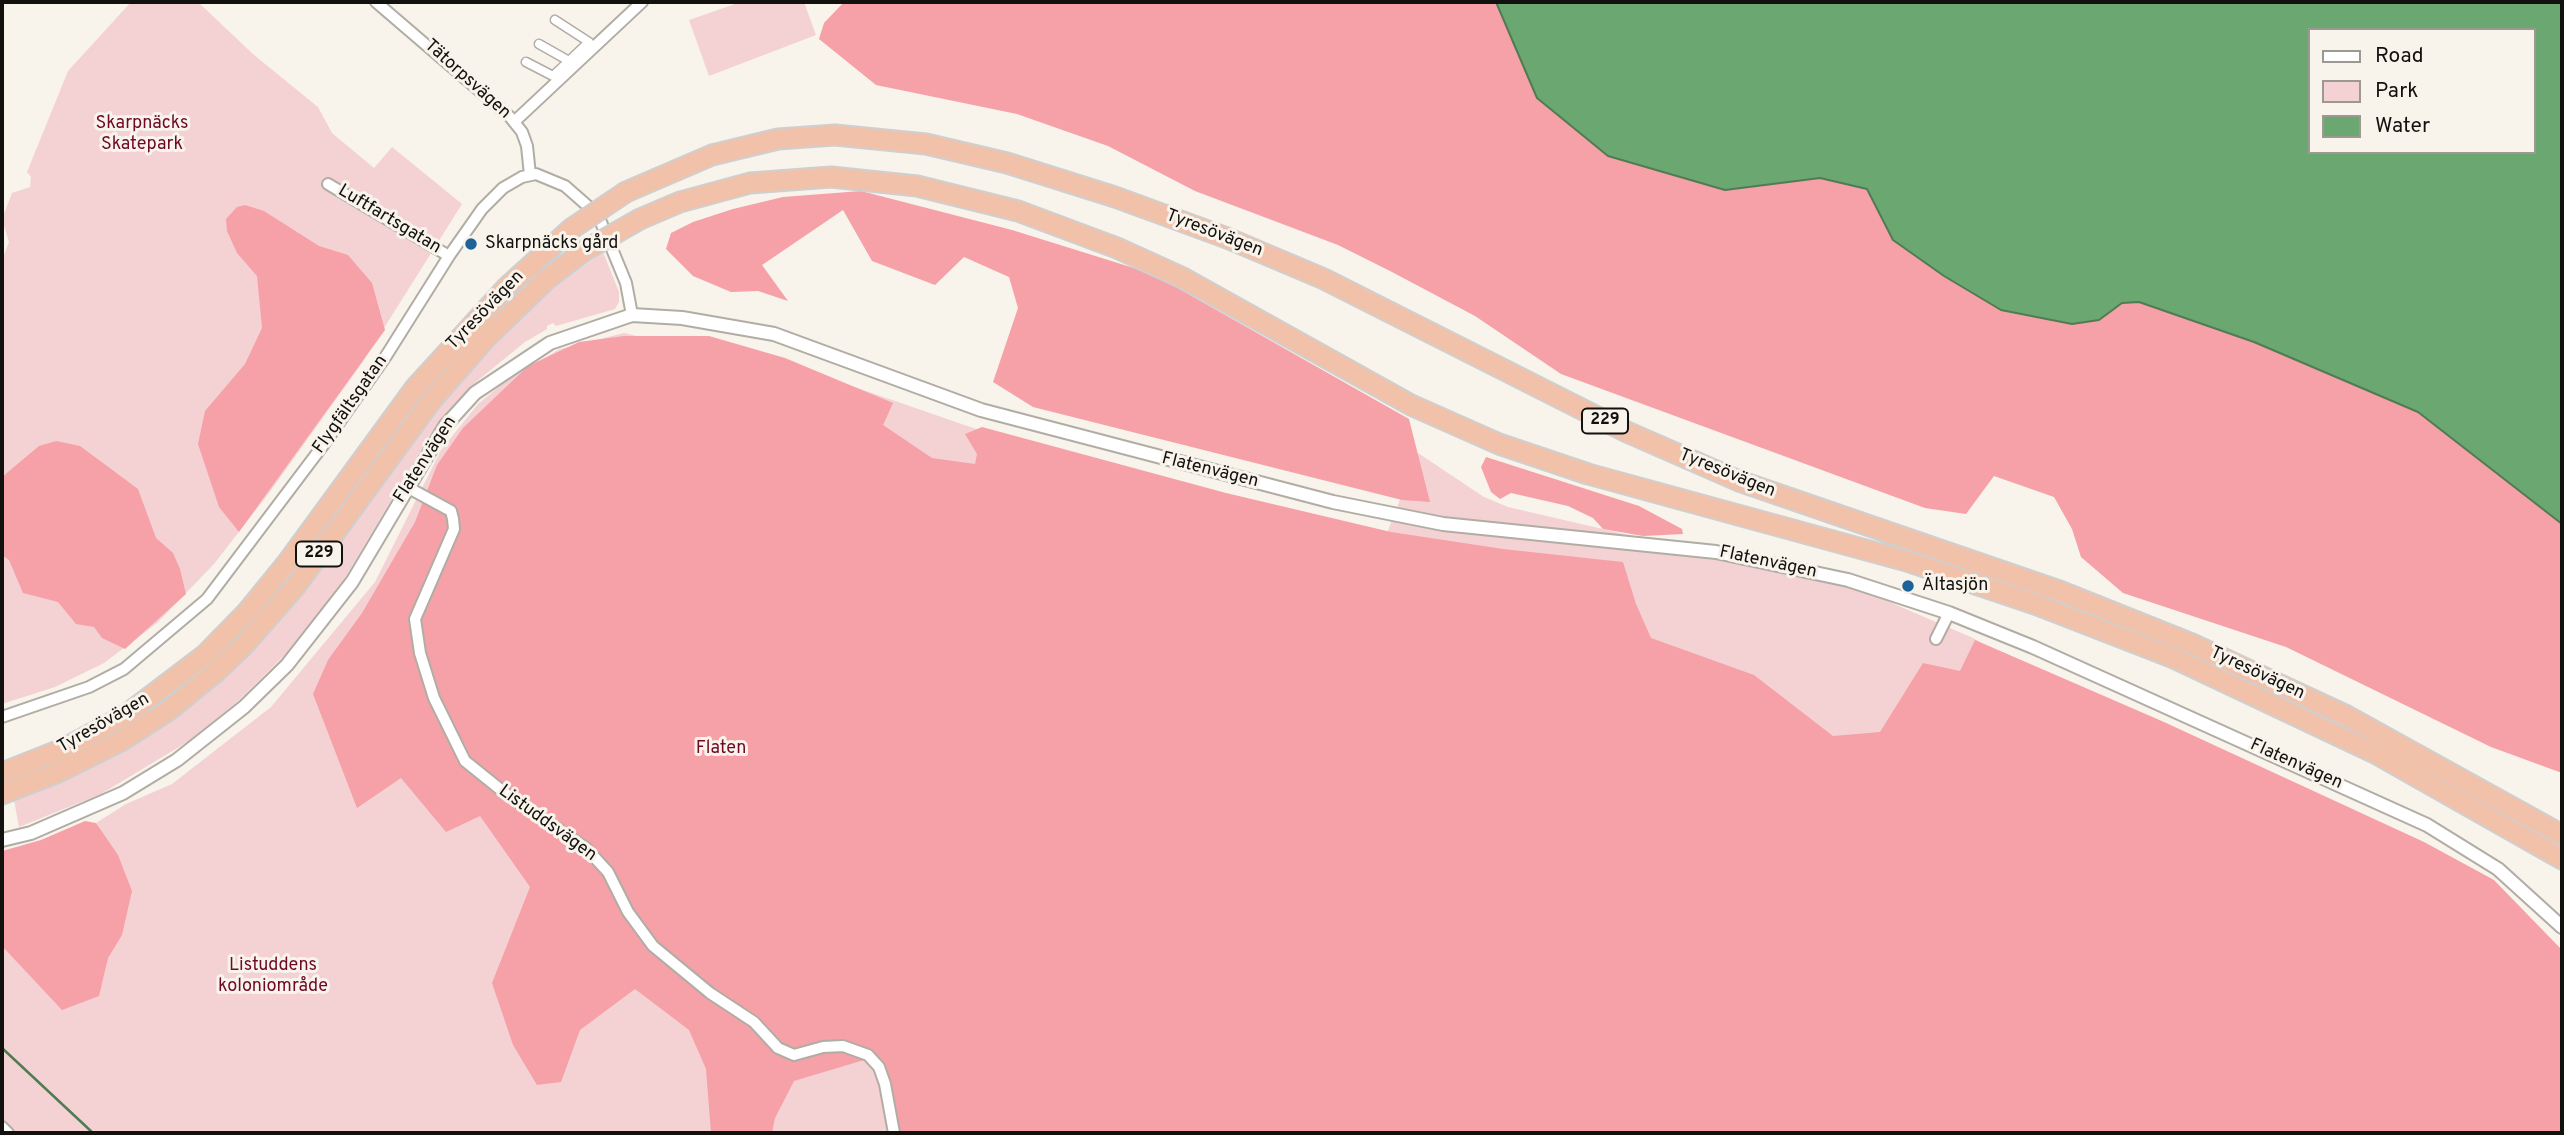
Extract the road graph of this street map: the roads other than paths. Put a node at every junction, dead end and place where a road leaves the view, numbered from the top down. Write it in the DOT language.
graph roads {
  1 [pos="376,2"];
  2 [pos="642,2"];
  3 [pos="555,20"];
  4 [pos="539,44"];
  5 [pos="569,61"];
  6 [pos="526,62"];
  7 [pos="514,122"];
  8 [pos="530,175"];
  9 [pos="328,184"];
  10 [pos="449,256"];
  11 [pos="632,315"];
  12 [pos="407,487"];
  13 [pos="1949,613"];
  14 [pos="1936,639"];
  15 [pos="2,717"];
  16 [pos="2,773"];
  17 [pos="2,794"];
  18 [pos="2562,835"];
  19 [pos="2,840"];
  20 [pos="2562,859"];
  21 [pos="2562,927"];
  22 [pos="2,1127"];
  23 [pos="8,1133"];
  24 [pos="894,1133"];
  1 -- 7 [label="street, Tätorpsvägen"];
  2 -- 7 [label="street"];
  3 -- 5 [label="street"];
  4 -- 5 [label="street"];
  5 -- 6 [label="street"];
  7 -- 8 [label="street, Tätorpsvägen"];
  8 -- 10 [label="street, Flygfältsgatan"];
  8 -- 11 [label="street"];
  9 -- 10 [label="street, Luftfartsgatan"];
  10 -- 15 [label="street, Flygfältsgatan"];
  11 -- 12 [label="street, Flatenvägen"];
  11 -- 13 [label="street, Flatenvägen"];
  12 -- 19 [label="street, Flatenvägen"];
  12 -- 24 [label="street, Listuddsvägen"];
  13 -- 14 [label="street"];
  13 -- 21 [label="street, Flatenvägen"];
  16 -- 18 [label="highway, Tyresövägen / 229, bridge"];
  17 -- 20 [label="highway, Tyresövägen / 229, bridge"];
  22 -- 23 [label="street"];
}
